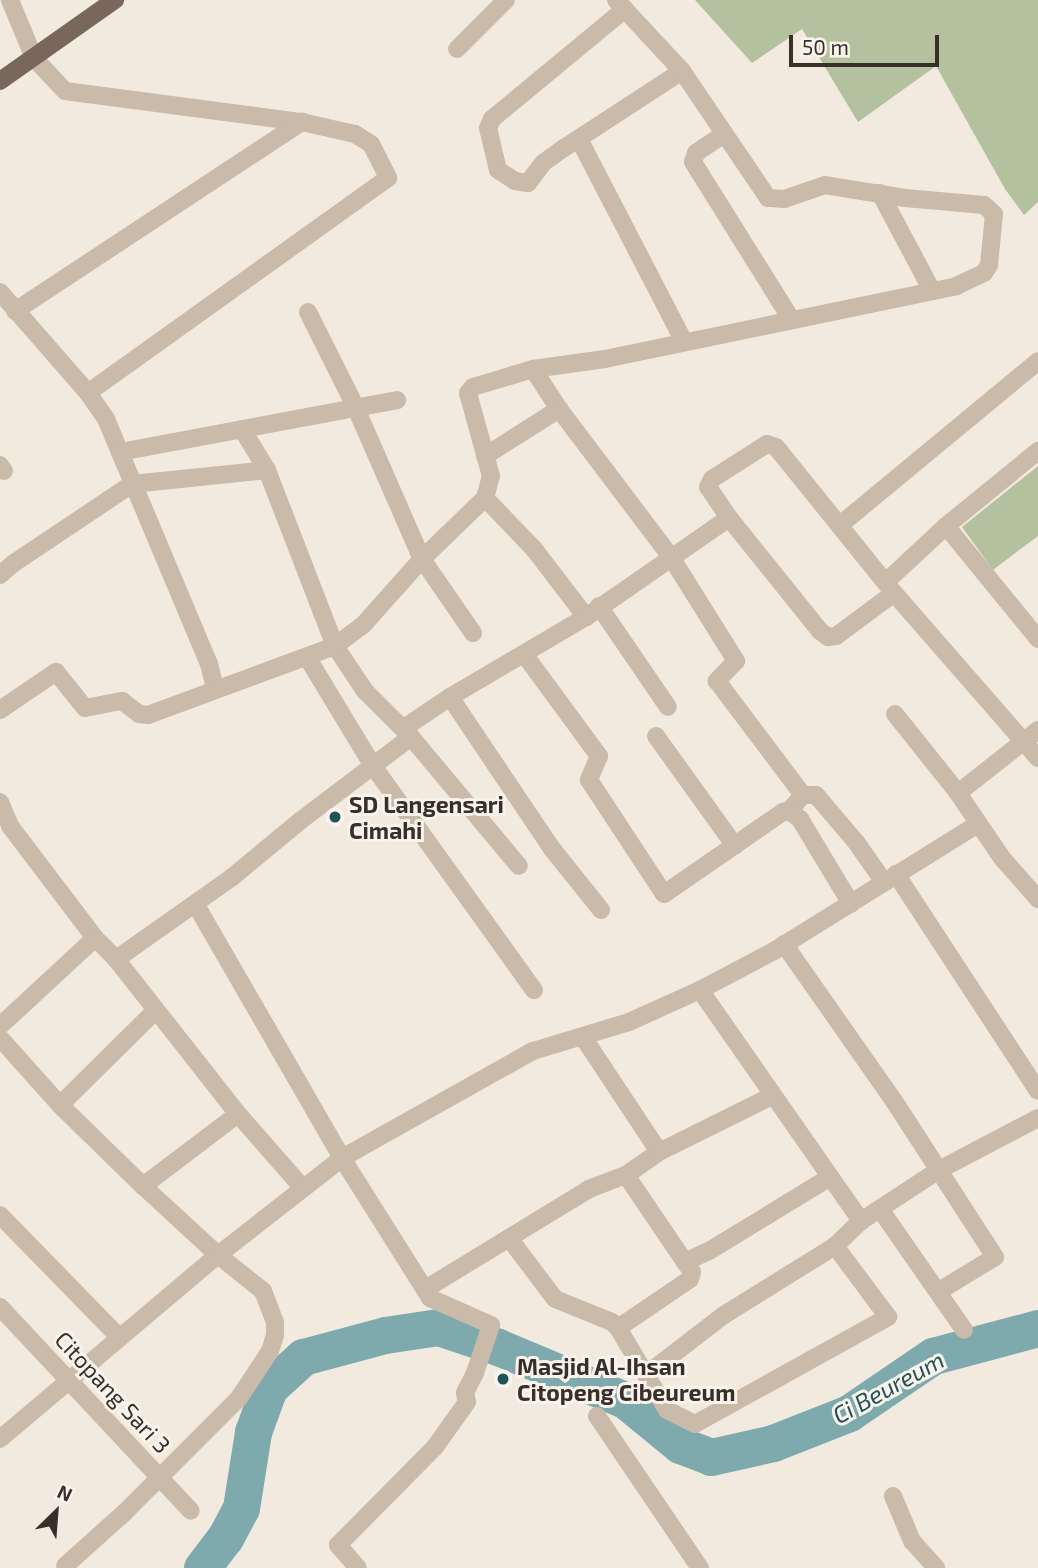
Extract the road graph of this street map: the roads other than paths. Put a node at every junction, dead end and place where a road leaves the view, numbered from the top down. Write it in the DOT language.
graph roads {
  1 [pos="10,0"];
  2 [pos="115,0"];
  3 [pos="506,0"];
  4 [pos="620,4"];
  5 [pos="457,49"];
  6 [pos="34,58"];
  7 [pos="682,71"];
  8 [pos="0,81"];
  9 [pos="302,122"];
  10 [pos="724,134"];
  11 [pos="579,139"];
  12 [pos="880,193"];
  13 [pos="932,291"];
  14 [pos="0,292"];
  15 [pos="15,311"];
  16 [pos="308,312"];
  17 [pos="791,319"];
  18 [pos="683,340"];
  19 [pos="1038,361"];
  20 [pos="533,369"];
  21 [pos="88,393"];
  22 [pos="397,400"];
  23 [pos="355,406"];
  24 [pos="559,409"];
  25 [pos="242,429"];
  26 [pos="1038,451"];
  27 [pos="120,452"];
  28 [pos="485,456"];
  29 [pos="267,470"];
  30 [pos="132,484"];
  31 [pos="485,498"];
  32 [pos="729,518"];
  33 [pos="840,525"];
  34 [pos="946,526"];
  35 [pos="671,557"];
  36 [pos="422,559"];
  37 [pos="0,575"];
  38 [pos="891,586"];
  39 [pos="592,612"];
  40 [pos="473,633"];
  41 [pos="1038,639"];
  42 [pos="335,646"];
  43 [pos="524,654"];
  44 [pos="307,657"];
  45 [pos="215,688"];
  46 [pos="450,697"];
  47 [pos="668,707"];
  48 [pos="0,710"];
  49 [pos="895,714"];
  50 [pos="407,732"];
  51 [pos="1031,735"];
  52 [pos="656,736"];
  53 [pos="1038,758"];
  54 [pos="373,766"];
  55 [pos="958,793"];
  56 [pos="803,795"];
  57 [pos="0,802"];
  58 [pos="789,811"];
  59 [pos="978,824"];
  60 [pos="735,846"];
  61 [pos="519,866"];
  62 [pos="890,878"];
  63 [pos="1038,899"];
  64 [pos="851,904"];
  65 [pos="195,905"];
  66 [pos="601,910"];
  67 [pos="95,938"];
  68 [pos="784,944"];
  69 [pos="116,959"];
  70 [pos="534,989"];
  71 [pos="700,990"];
  72 [pos="155,1011"];
  73 [pos="0,1026"];
  74 [pos="583,1037"];
  75 [pos="0,1038"];
  76 [pos="1038,1091"];
  77 [pos="772,1096"];
  78 [pos="60,1105"];
  79 [pos="238,1114"];
  80 [pos="1038,1118"];
  81 [pos="659,1152"];
  82 [pos="342,1158"];
  83 [pos="939,1170"];
  84 [pos="626,1175"];
  85 [pos="830,1177"];
  86 [pos="143,1186"];
  87 [pos="302,1187"];
  88 [pos="880,1209"];
  89 [pos="0,1215"];
  90 [pos="861,1221"];
  91 [pos="509,1238"];
  92 [pos="835,1246"];
  93 [pos="218,1255"];
  94 [pos="685,1262"];
  95 [pos="427,1288"];
  96 [pos="939,1291"];
  97 [pos="0,1307"];
  98 [pos="618,1328"];
  99 [pos="964,1330"];
  100 [pos="119,1337"];
  101 [pos="646,1375"];
  102 [pos="71,1382"];
  103 [pos="597,1416"];
  104 [pos="0,1438"];
  105 [pos="159,1477"];
  106 [pos="893,1496"];
  107 [pos="191,1511"];
  108 [pos="65,1566"];
  109 [pos="358,1568"];
  110 [pos="700,1568"];
  111 [pos="936,1568"];
  1 -- 6 [label="street"];
  2 -- 6 [label="main road"];
  3 -- 5 [label="street"];
  4 -- 7 [label="street"];
  4 -- 11 [label="street"];
  6 -- 8 [label="main road"];
  6 -- 9 [label="street"];
  7 -- 10 [label="street"];
  7 -- 11 [label="street"];
  9 -- 15 [label="street"];
  9 -- 21 [label="street"];
  10 -- 12 [label="street"];
  10 -- 17 [label="street"];
  11 -- 18 [label="street"];
  12 -- 13 [label="street"];
  12 -- 13 [label="street"];
  13 -- 17 [label="street"];
  14 -- 15 [label="street"];
  15 -- 21 [label="street"];
  16 -- 23 [label="street"];
  17 -- 18 [label="street"];
  18 -- 20 [label="street"];
  19 -- 33 [label="street"];
  20 -- 24 [label="street"];
  20 -- 28 [label="street"];
  21 -- 27 [label="street"];
  22 -- 23 [label="street"];
  23 -- 25 [label="street"];
  23 -- 36 [label="street"];
  24 -- 28 [label="street"];
  24 -- 35 [label="street"];
  25 -- 27 [label="street"];
  25 -- 29 [label="street"];
  26 -- 34 [label="street"];
  27 -- 30 [label="street"];
  28 -- 31 [label="street"];
  29 -- 30 [label="street"];
  29 -- 42 [label="street"];
  30 -- 37 [label="street"];
  30 -- 45 [label="street"];
  31 -- 36 [label="street"];
  31 -- 39 [label="street"];
  32 -- 33 [label="street"];
  32 -- 35 [label="street"];
  32 -- 38 [label="street"];
  33 -- 38 [label="street"];
  34 -- 38 [label="street"];
  34 -- 41 [label="street"];
  35 -- 39 [label="street"];
  35 -- 56 [label="street"];
  36 -- 40 [label="street"];
  36 -- 42 [label="street"];
  38 -- 51 [label="street"];
  39 -- 43 [label="street"];
  39 -- 47 [label="street"];
  42 -- 44 [label="street"];
  42 -- 50 [label="street"];
  43 -- 46 [label="street"];
  43 -- 60 [label="street"];
  44 -- 45 [label="street"];
  44 -- 54 [label="street"];
  45 -- 48 [label="street"];
  46 -- 50 [label="street"];
  46 -- 66 [label="street"];
  49 -- 55 [label="street"];
  50 -- 54 [label="street"];
  50 -- 61 [label="street"];
  51 -- 53 [label="street"];
  51 -- 55 [label="street"];
  52 -- 60 [label="street"];
  54 -- 65 [label="street"];
  54 -- 70 [label="street"];
  55 -- 59 [label="street"];
  56 -- 58 [label="street"];
  56 -- 62 [label="street"];
  57 -- 67 [label="street"];
  58 -- 60 [label="street"];
  58 -- 64 [label="street"];
  59 -- 62 [label="street"];
  59 -- 63 [label="street"];
  62 -- 64 [label="street"];
  62 -- 76 [label="street"];
  64 -- 68 [label="street"];
  65 -- 69 [label="street"];
  65 -- 82 [label="street"];
  67 -- 69 [label="street"];
  67 -- 73 [label="street"];
  68 -- 71 [label="street"];
  68 -- 83 [label="street"];
  69 -- 72 [label="street"];
  71 -- 74 [label="street"];
  71 -- 77 [label="street"];
  72 -- 78 [label="street"];
  72 -- 79 [label="street"];
  74 -- 81 [label="street"];
  74 -- 82 [label="street"];
  75 -- 78 [label="street"];
  77 -- 81 [label="street"];
  77 -- 85 [label="street"];
  78 -- 86 [label="street"];
  79 -- 86 [label="street"];
  79 -- 87 [label="street"];
  80 -- 83 [label="street"];
  81 -- 84 [label="street"];
  82 -- 87 [label="street"];
  82 -- 95 [label="street"];
  83 -- 88 [label="street"];
  83 -- 96 [label="street"];
  84 -- 91 [label="street"];
  84 -- 94 [label="street"];
  85 -- 90 [label="street"];
  85 -- 94 [label="street"];
  86 -- 93 [label="street"];
  87 -- 93 [label="street"];
  88 -- 90 [label="street"];
  88 -- 96 [label="street"];
  89 -- 100 [label="street"];
  90 -- 92 [label="street"];
  91 -- 95 [label="street"];
  91 -- 98 [label="street"];
  92 -- 101 [label="street"];
  92 -- 101 [label="street"];
  93 -- 100 [label="street"];
  93 -- 105 [label="street"];
  94 -- 98 [label="street"];
  95 -- 109 [label="street"];
  96 -- 99 [label="street"];
  97 -- 102 [label="street, Citopang Sari 3"];
  98 -- 101 [label="street"];
  100 -- 102 [label="street"];
  102 -- 104 [label="street"];
  102 -- 105 [label="street, Citopang Sari 3"];
  103 -- 110 [label="street"];
  105 -- 107 [label="street, Citopang Sari 3"];
  105 -- 108 [label="street"];
  106 -- 111 [label="street"];
}
